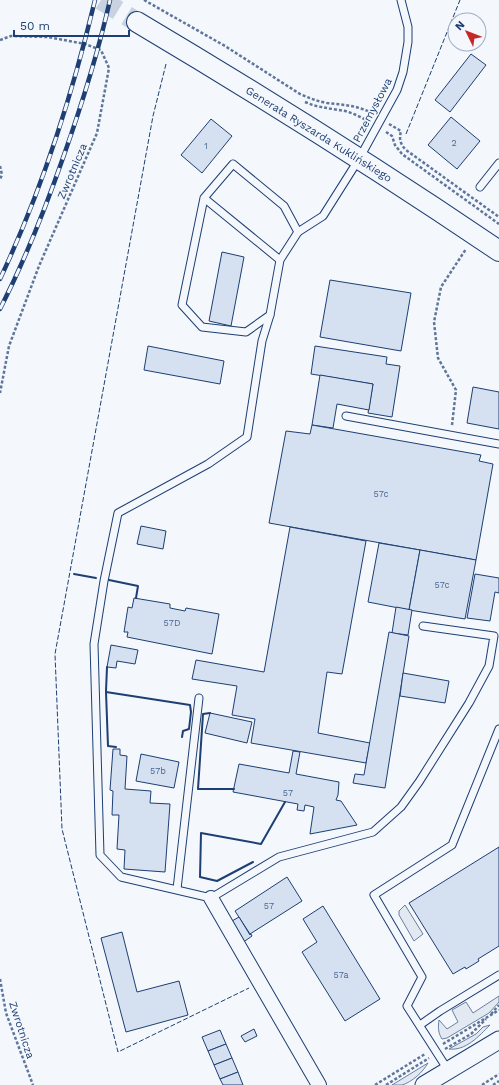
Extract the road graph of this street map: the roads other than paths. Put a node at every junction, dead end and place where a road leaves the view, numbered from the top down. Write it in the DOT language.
graph roads {
  1 [pos="401,0"];
  2 [pos="137,22"];
  3 [pos="359,159"];
  4 [pos="499,163"];
  5 [pos="480,187"];
  6 [pos="204,198"];
  7 [pos="298,232"];
  8 [pos="499,251"];
  9 [pos="280,260"];
  10 [pos="270,315"];
  11 [pos="346,416"];
  12 [pos="499,444"];
  13 [pos="423,626"];
  14 [pos="199,698"];
  15 [pos="499,729"];
  16 [pos="177,889"];
  17 [pos="211,898"];
  18 [pos="499,975"];
  19 [pos="420,1025"];
  20 [pos="499,1040"];
  21 [pos="448,1070"];
  22 [pos="320,1085"];
  23 [pos="424,1085"];
  1 -- 3 [label="lane, Przemysłowa"];
  2 -- 3 [label="main road, Generała Ryszarda Kuklińskiego"];
  3 -- 7 [label="lane, Przemysłowa"];
  3 -- 8 [label="main road, Generała Ryszarda Kuklińskiego"];
  4 -- 5 [label="lane"];
  6 -- 7 [label="lane"];
  6 -- 9 [label="lane"];
  6 -- 10 [label="lane"];
  7 -- 9 [label="lane"];
  9 -- 10 [label="lane"];
  10 -- 16 [label="lane"];
  11 -- 12 [label="lane"];
  13 -- 17 [label="lane"];
  14 -- 16 [label="lane"];
  15 -- 19 [label="lane"];
  16 -- 17 [label="lane"];
  17 -- 22 [label="street"];
  18 -- 19 [label="lane"];
  19 -- 21 [label="lane"];
  20 -- 21 [label="street"];
  21 -- 23 [label="street"];
}
